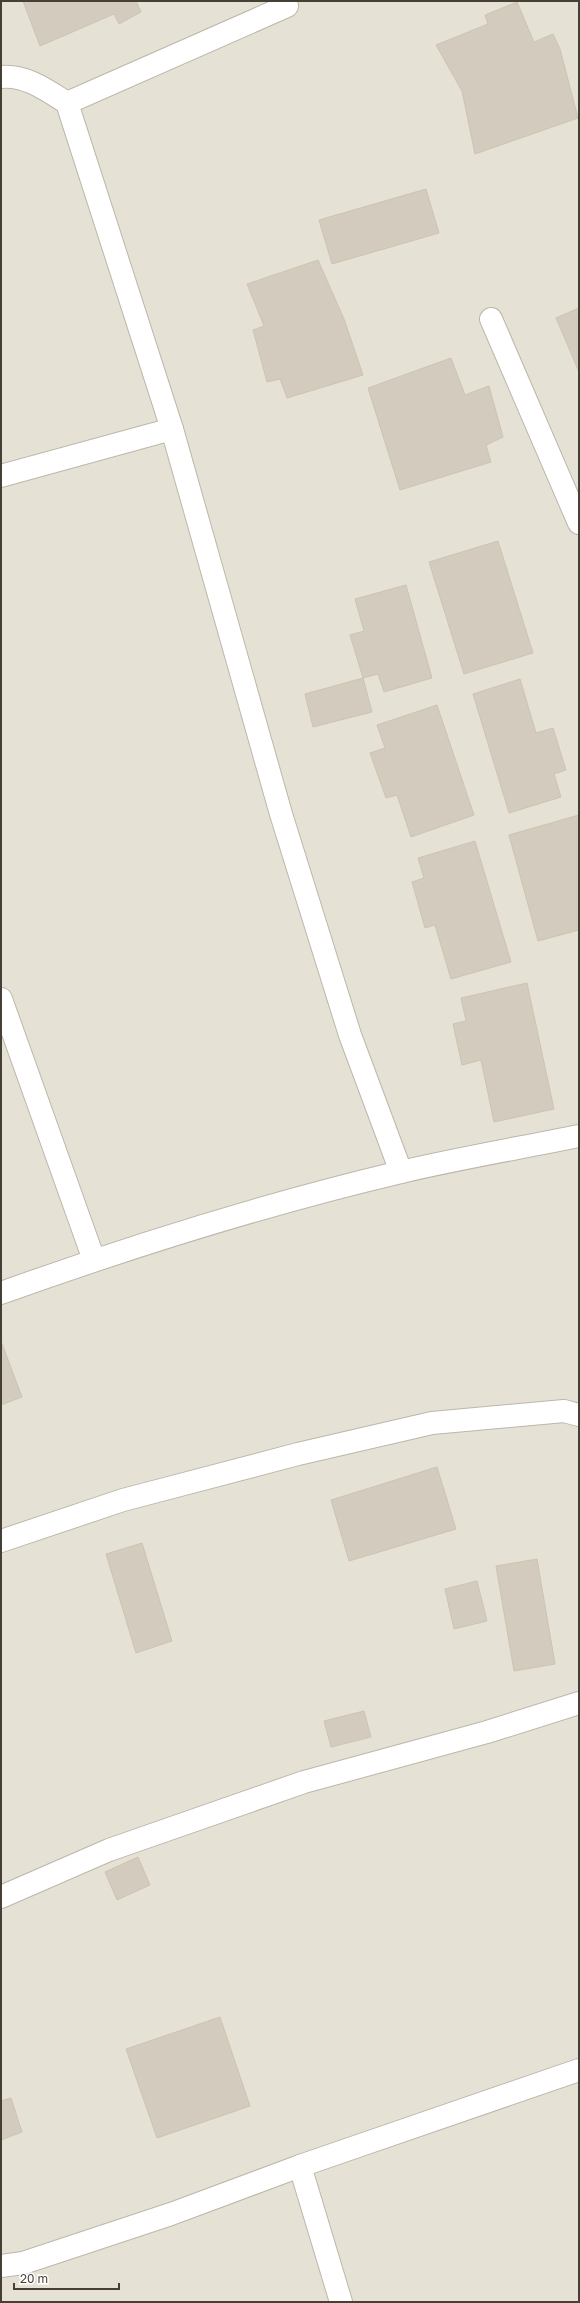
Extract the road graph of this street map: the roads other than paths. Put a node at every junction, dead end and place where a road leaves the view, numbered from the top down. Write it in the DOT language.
graph roads {
  1 [pos="287,6"];
  2 [pos="1,77"];
  3 [pos="66,103"];
  4 [pos="491,319"];
  5 [pos="172,429"];
  6 [pos="1,476"];
  7 [pos="579,523"];
  8 [pos="1,999"];
  9 [pos="579,1136"];
  10 [pos="401,1172"];
  11 [pos="94,1260"];
  12 [pos="1,1293"];
  13 [pos="579,1415"];
  14 [pos="1,1541"];
  15 [pos="579,1703"];
  16 [pos="1,1897"];
  17 [pos="579,2070"];
  18 [pos="300,2166"];
  19 [pos="1,2266"];
  20 [pos="341,2302"];
  1 -- 3 [label="street"];
  2 -- 3 [label="street"];
  3 -- 5 [label="street"];
  4 -- 7 [label="street"];
  5 -- 6 [label="street"];
  5 -- 10 [label="street"];
  8 -- 11 [label="street"];
  9 -- 10 [label="street"];
  10 -- 11 [label="street"];
  11 -- 12 [label="street"];
  13 -- 14 [label="street"];
  15 -- 16 [label="street"];
  17 -- 18 [label="street"];
  18 -- 19 [label="street"];
  18 -- 20 [label="street"];
}
